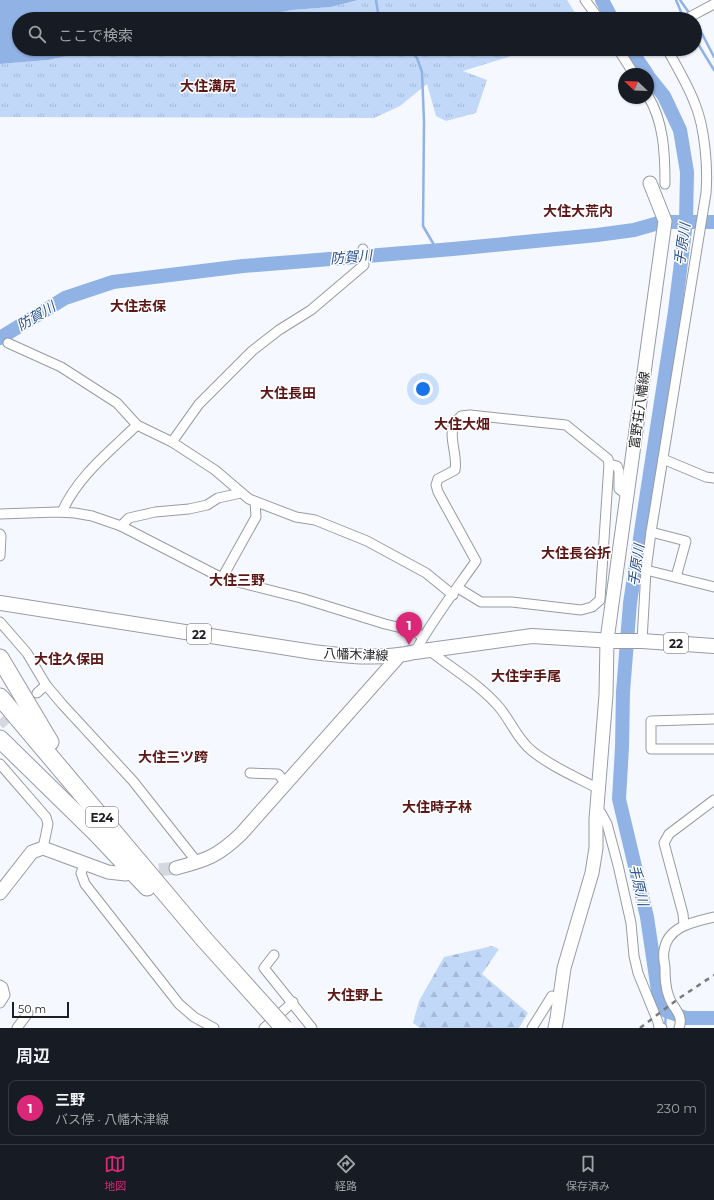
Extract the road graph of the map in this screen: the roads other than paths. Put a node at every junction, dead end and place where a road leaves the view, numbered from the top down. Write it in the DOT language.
graph roads {
  1 [pos="585,0"];
  2 [pos="714,4"];
  3 [pos="593,12"];
  4 [pos="699,12"];
  5 [pos="622,56"];
  6 [pos="671,56"];
  7 [pos="630,68"];
  8 [pos="653,104"];
  9 [pos="650,183"];
  10 [pos="666,184"];
  11 [pos="364,250"];
  12 [pos="8,343"];
  13 [pos="137,425"];
  14 [pos="172,442"];
  15 [pos="663,459"];
  16 [pos="609,464"];
  17 [pos="714,478"];
  18 [pos="241,493"];
  19 [pos="627,495"];
  20 [pos="255,502"];
  21 [pos="62,512"];
  22 [pos="0,514"];
  23 [pos="122,526"];
  24 [pos="651,532"];
  25 [pos="0,534"];
  26 [pos="0,556"];
  27 [pos="646,570"];
  28 [pos="676,577"];
  29 [pos="222,578"];
  30 [pos="714,587"];
  31 [pos="455,591"];
  32 [pos="0,603"];
  33 [pos="0,622"];
  34 [pos="0,630"];
  35 [pos="423,637"];
  36 [pos="611,641"];
  37 [pos="640,641"];
  38 [pos="714,646"];
  39 [pos="430,651"];
  40 [pos="415,652"];
  41 [pos="399,656"];
  42 [pos="0,658"];
  43 [pos="42,676"];
  44 [pos="46,685"];
  45 [pos="37,693"];
  46 [pos="0,696"];
  47 [pos="0,714"];
  48 [pos="714,719"];
  49 [pos="0,739"];
  50 [pos="714,749"];
  51 [pos="0,764"];
  52 [pos="250,773"];
  53 [pos="286,783"];
  54 [pos="599,789"];
  55 [pos="714,800"];
  56 [pos="597,811"];
  57 [pos="107,822"];
  58 [pos="43,848"];
  59 [pos="197,862"];
  60 [pos="85,863"];
  61 [pos="176,868"];
  62 [pos="126,874"];
  63 [pos="0,893"];
  64 [pos="171,906"];
  65 [pos="714,917"];
  66 [pos="684,925"];
  67 [pos="203,938"];
  68 [pos="274,955"];
  69 [pos="0,985"];
  70 [pos="552,996"];
  71 [pos="293,1002"];
  72 [pos="0,1004"];
  73 [pos="28,1013"];
  74 [pos="680,1026"];
  75 [pos="17,1028"];
  76 [pos="214,1028"];
  77 [pos="264,1028"];
  78 [pos="284,1028"];
  79 [pos="312,1028"];
  80 [pos="532,1028"];
  81 [pos="554,1028"];
  82 [pos="660,1028"];
  1 -- 3 [label="street"];
  2 -- 4 [label="street"];
  5 -- 7 [label="street"];
  6 -- 15 [label="street"];
  8 -- 10 [label="street"];
  9 -- 19 [label="street, 富野荘八幡線"];
  11 -- 14 [label="street"];
  12 -- 13 [label="street"];
  13 -- 14 [label="street"];
  13 -- 21 [label="street"];
  14 -- 18 [label="street"];
  15 -- 17 [label="street"];
  15 -- 24 [label="street"];
  16 -- 19 [label="street"];
  16 -- 31 [label="street"];
  16 -- 31 [label="street"];
  18 -- 20 [label="street"];
  18 -- 23 [label="street"];
  19 -- 36 [label="street, 富野荘八幡線"];
  20 -- 29 [label="street"];
  20 -- 31 [label="street"];
  21 -- 22 [label="street"];
  21 -- 23 [label="street"];
  23 -- 29 [label="street"];
  24 -- 27 [label="street"];
  24 -- 28 [label="street"];
  25 -- 26 [label="street"];
  27 -- 28 [label="street"];
  27 -- 37 [label="street"];
  28 -- 30 [label="street"];
  29 -- 35 [label="street"];
  31 -- 35 [label="street"];
  32 -- 41 [label="main road, 八幡木津線 / 22"];
  33 -- 43 [label="street"];
  34 -- 43 [label="street"];
  35 -- 40 [label="street"];
  36 -- 37 [label="main road, 八幡木津線 / 22"];
  36 -- 39 [label="main road, 八幡木津線 / 22"];
  36 -- 54 [label="street, 富野荘八幡線"];
  37 -- 38 [label="main road, 八幡木津線 / 22"];
  39 -- 40 [label="main road, 八幡木津線 / 22"];
  39 -- 54 [label="street"];
  40 -- 41 [label="main road, 八幡木津線 / 22"];
  41 -- 53 [label="street"];
  42 -- 57 [label="highway"];
  43 -- 44 [label="street"];
  44 -- 45 [label="street"];
  44 -- 59 [label="street"];
  46 -- 57 [label="highway, E24"];
  47 -- 64 [label="highway, E24"];
  48 -- 50 [label="street"];
  49 -- 64 [label="highway"];
  51 -- 58 [label="street"];
  52 -- 53 [label="street"];
  53 -- 59 [label="street"];
  54 -- 56 [label="street, 富野荘八幡線"];
  55 -- 66 [label="street"];
  56 -- 81 [label="street, 富野荘八幡線"];
  56 -- 82 [label="street"];
  57 -- 67 [label="highway, E24"];
  58 -- 60 [label="street"];
  58 -- 63 [label="street"];
  59 -- 61 [label="street"];
  60 -- 62 [label="street"];
  60 -- 76 [label="street"];
  64 -- 67 [label="highway, E24"];
  65 -- 66 [label="street"];
  66 -- 74 [label="street"];
  67 -- 78 [label="highway, E24, bridge"];
  68 -- 71 [label="street"];
  69 -- 72 [label="street"];
  70 -- 80 [label="street"];
  71 -- 77 [label="street"];
  71 -- 79 [label="street"];
  73 -- 75 [label="street"];
}
